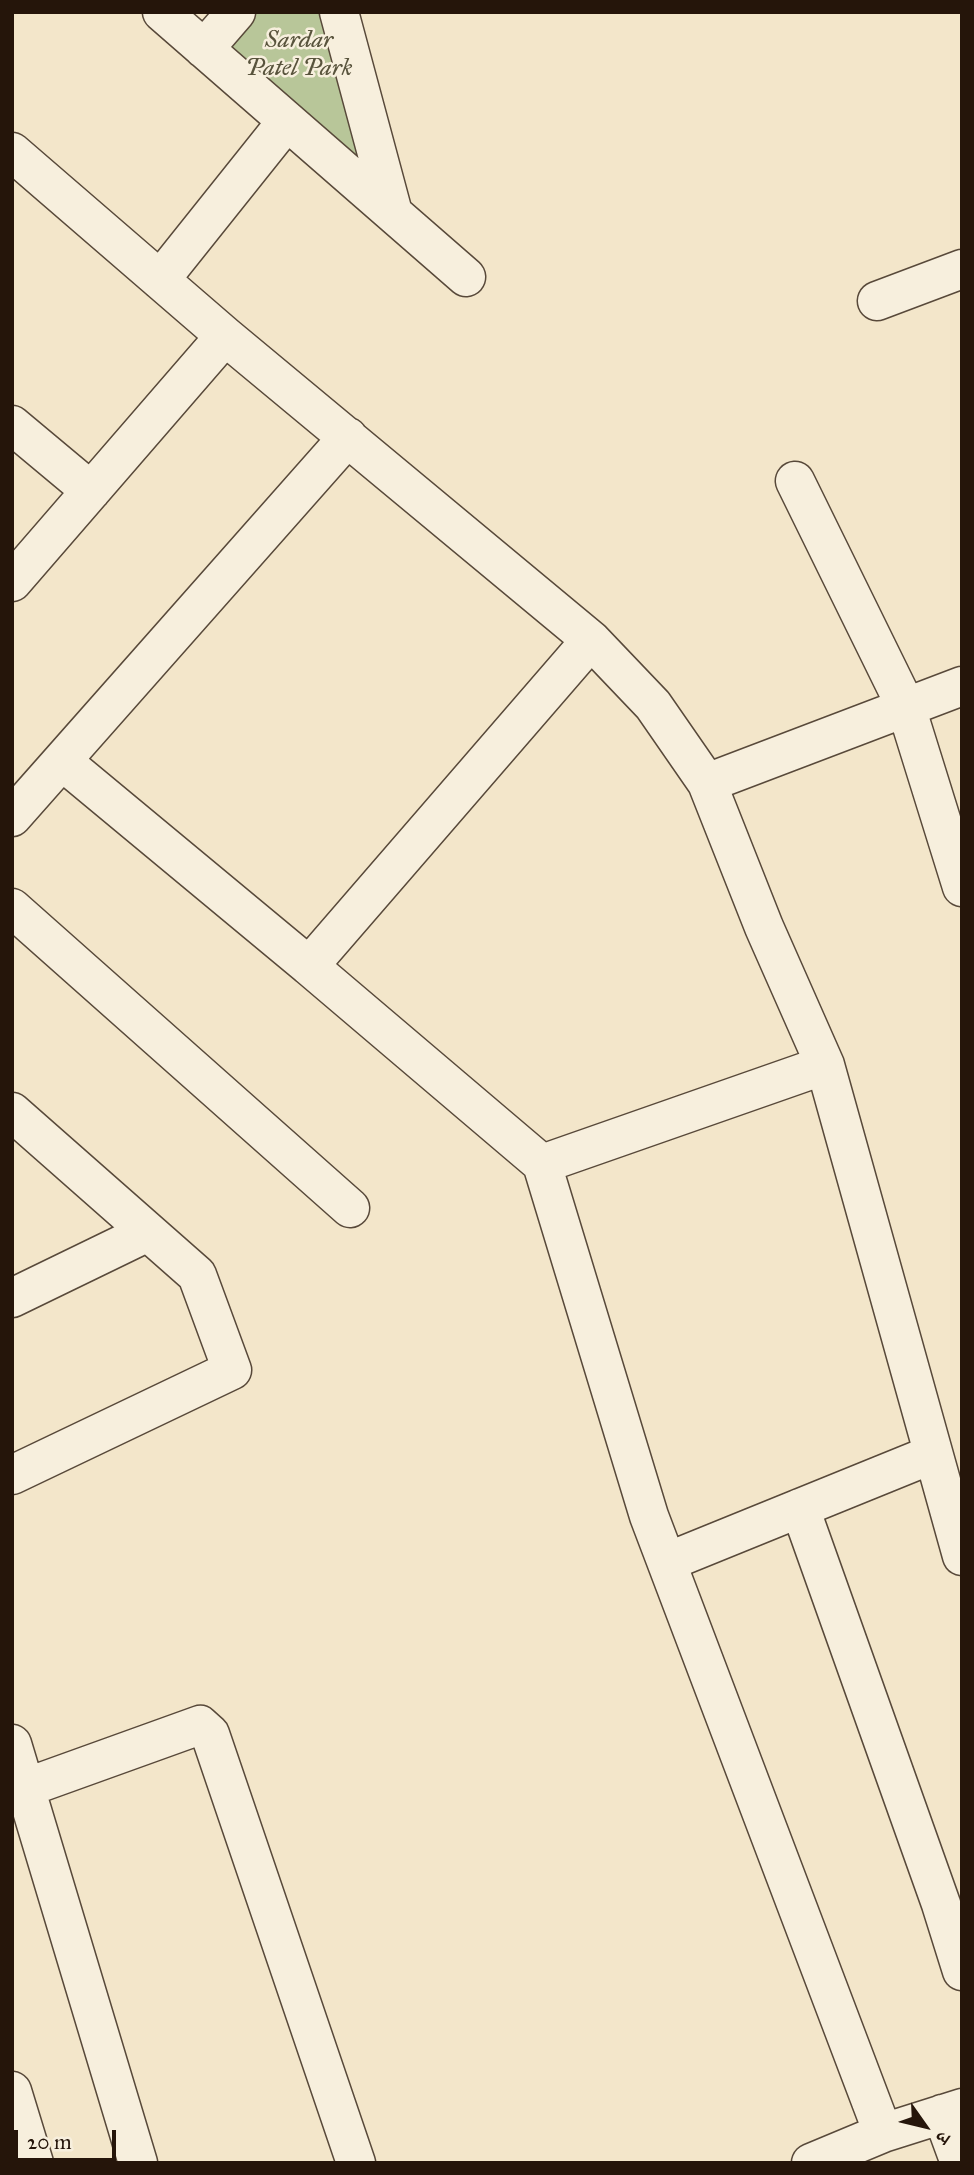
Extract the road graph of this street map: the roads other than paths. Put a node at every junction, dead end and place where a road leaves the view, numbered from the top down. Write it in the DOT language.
graph roads {
  1 [pos="162,12"];
  2 [pos="236,12"];
  3 [pos="339,12"];
  4 [pos="204,49"];
  5 [pos="287,121"];
  6 [pos="12,152"];
  7 [pos="393,213"];
  8 [pos="962,269"];
  9 [pos="466,276"];
  10 [pos="160,280"];
  11 [pos="877,301"];
  12 [pos="225,336"];
  13 [pos="12,425"];
  14 [pos="348,437"];
  15 [pos="795,481"];
  16 [pos="91,491"];
  17 [pos="12,582"];
  18 [pos="591,640"];
  19 [pos="962,686"];
  20 [pos="906,707"];
  21 [pos="62,761"];
  22 [pos="706,783"];
  23 [pos="12,817"];
  24 [pos="962,887"];
  25 [pos="12,908"];
  26 [pos="309,966"];
  27 [pos="825,1065"];
  28 [pos="12,1112"];
  29 [pos="542,1164"];
  30 [pos="350,1208"];
  31 [pos="148,1232"];
  32 [pos="15,1294"];
  33 [pos="933,1454"];
  34 [pos="12,1475"];
  35 [pos="800,1508"];
  36 [pos="962,1556"];
  37 [pos="667,1562"];
  38 [pos="12,1744"];
  39 [pos="25,1788"];
  40 [pos="962,1971"];
  41 [pos="12,2091"];
  42 [pos="952,2111"];
  43 [pos="883,2133"];
  44 [pos="23,2142"];
  45 [pos="138,2163"];
  46 [pos="356,2163"];
  47 [pos="811,2163"];
  48 [pos="961,2163"];
  1 -- 4 [label="street"];
  2 -- 4 [label="street"];
  3 -- 7 [label="street"];
  4 -- 5 [label="street"];
  5 -- 7 [label="street"];
  5 -- 10 [label="street"];
  6 -- 10 [label="street"];
  7 -- 9 [label="street"];
  8 -- 11 [label="street"];
  10 -- 12 [label="street"];
  12 -- 14 [label="street"];
  12 -- 16 [label="street"];
  13 -- 16 [label="street"];
  14 -- 18 [label="street"];
  14 -- 21 [label="street"];
  15 -- 20 [label="street"];
  16 -- 17 [label="street"];
  18 -- 22 [label="street"];
  18 -- 26 [label="street"];
  19 -- 20 [label="street"];
  20 -- 22 [label="street"];
  20 -- 24 [label="street"];
  21 -- 23 [label="street"];
  21 -- 26 [label="street"];
  22 -- 27 [label="street"];
  25 -- 30 [label="street"];
  26 -- 29 [label="street"];
  27 -- 29 [label="street"];
  27 -- 33 [label="street"];
  28 -- 31 [label="street"];
  29 -- 37 [label="street"];
  31 -- 32 [label="street"];
  31 -- 34 [label="street"];
  33 -- 35 [label="street"];
  33 -- 36 [label="street"];
  35 -- 37 [label="street"];
  35 -- 40 [label="street"];
  37 -- 43 [label="street"];
  38 -- 39 [label="street"];
  39 -- 45 [label="street"];
  39 -- 46 [label="street"];
  41 -- 44 [label="street"];
  42 -- 43 [label="street"];
  42 -- 48 [label="street"];
  43 -- 47 [label="street"];
}
